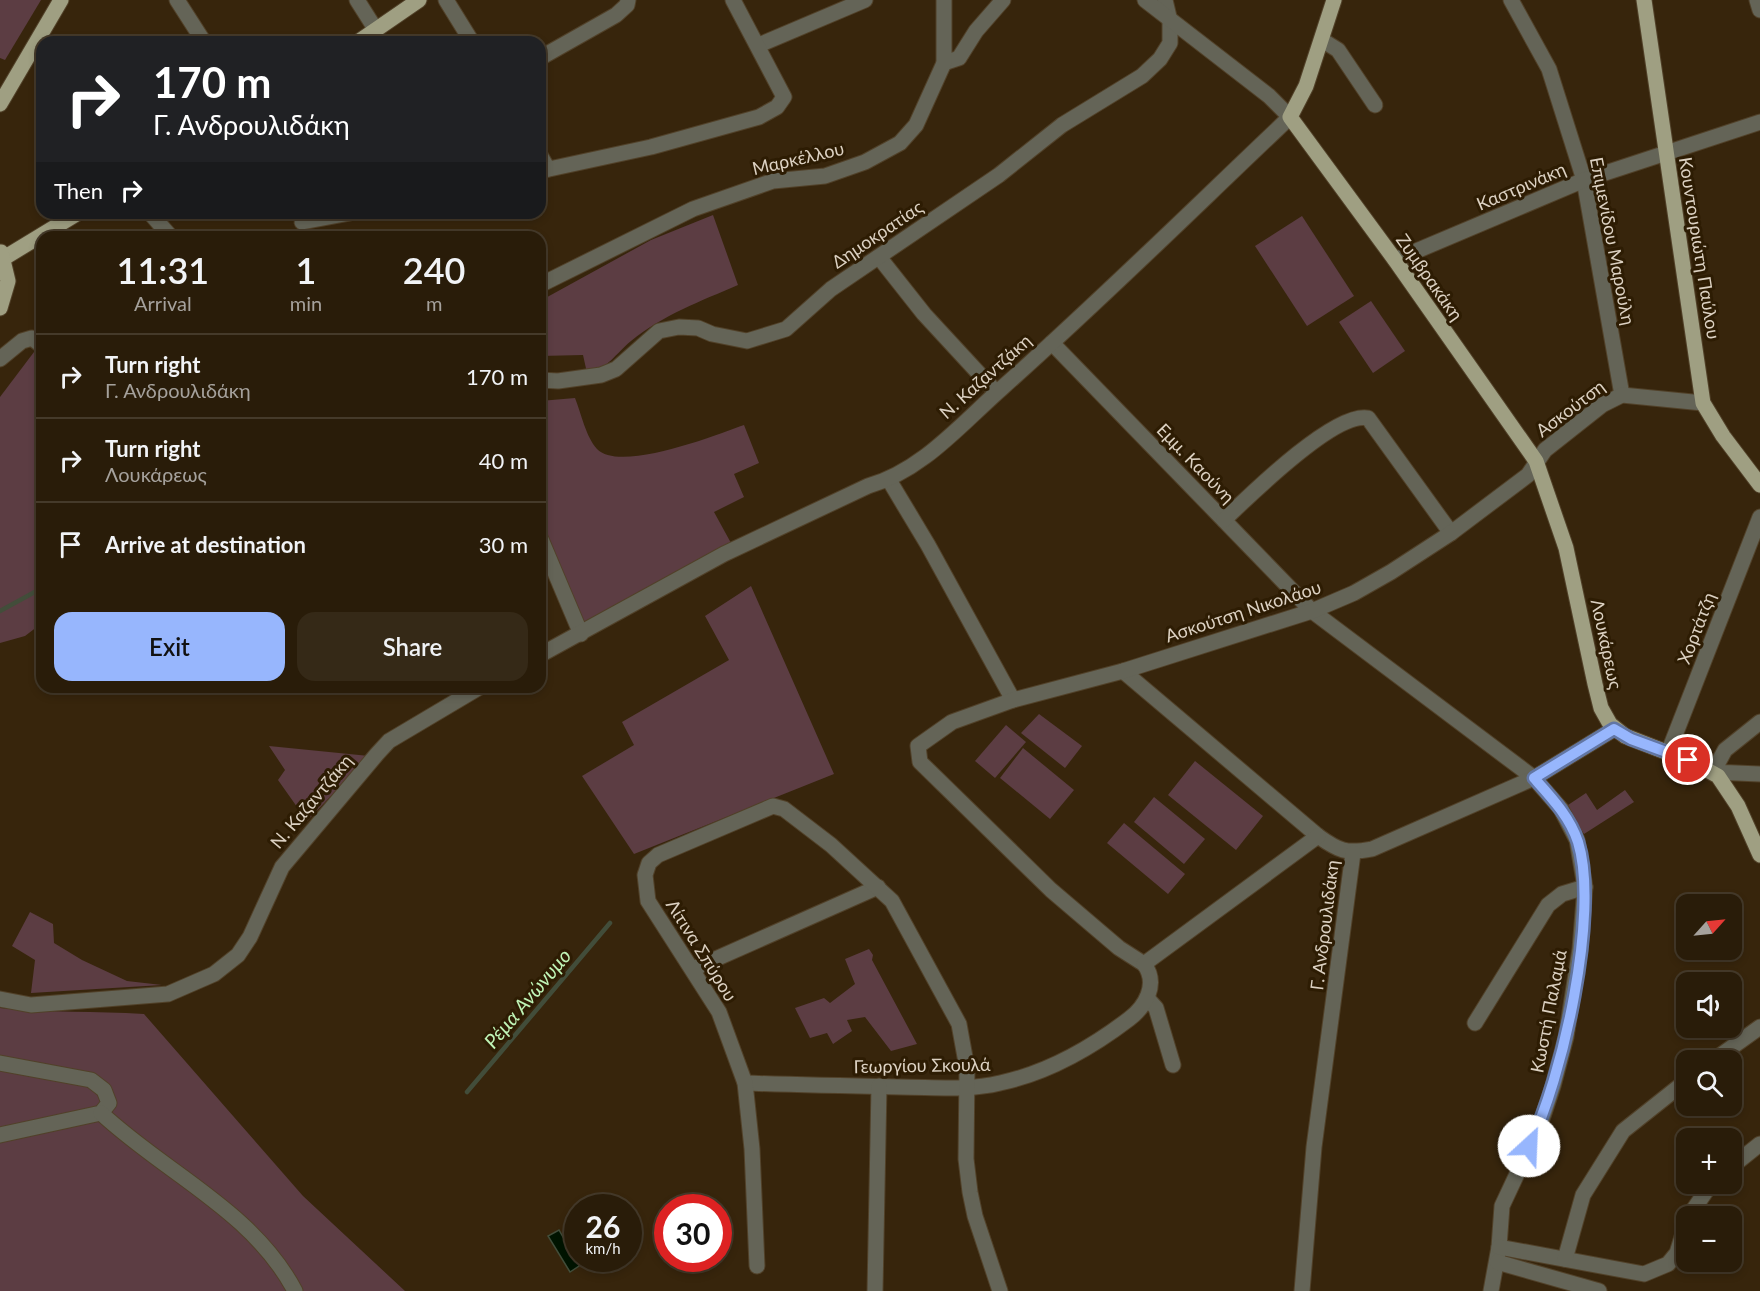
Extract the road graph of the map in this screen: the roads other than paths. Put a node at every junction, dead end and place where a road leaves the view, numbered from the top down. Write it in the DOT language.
graph roads {
  1 [pos="61,0"];
  2 [pos="177,0"];
  3 [pos="357,0"];
  4 [pos="419,0"];
  5 [pos="446,0"];
  6 [pos="628,0"];
  7 [pos="733,0"];
  8 [pos="865,0"];
  9 [pos="944,0"];
  10 [pos="1003,0"];
  11 [pos="1145,0"];
  12 [pos="1166,0"];
  13 [pos="1511,0"];
  14 [pos="1644,0"];
  15 [pos="1757,0"];
  16 [pos="1337,2"];
  17 [pos="1760,10"];
  18 [pos="1170,21"];
  19 [pos="376,30"];
  20 [pos="40,36"];
  21 [pos="200,36"];
  22 [pos="367,36"];
  23 [pos="468,36"];
  24 [pos="1322,40"];
  25 [pos="36,43"];
  26 [pos="759,45"];
  27 [pos="546,55"];
  28 [pos="944,63"];
  29 [pos="0,104"];
  30 [pos="1375,105"];
  31 [pos="1290,117"];
  32 [pos="1760,122"];
  33 [pos="1666,154"];
  34 [pos="546,170"];
  35 [pos="1584,180"];
  36 [pos="67,219"];
  37 [pos="155,219"];
  38 [pos="318,219"];
  39 [pos="302,222"];
  40 [pos="45,231"];
  41 [pos="166,231"];
  42 [pos="36,236"];
  43 [pos="2,254"];
  44 [pos="879,256"];
  45 [pos="1395,260"];
  46 [pos="546,282"];
  47 [pos="0,308"];
  48 [pos="36,341"];
  49 [pos="1052,343"];
  50 [pos="0,359"];
  51 [pos="546,380"];
  52 [pos="996,393"];
  53 [pos="1622,395"];
  54 [pos="1703,403"];
  55 [pos="1536,461"];
  56 [pos="889,480"];
  57 [pos="1760,485"];
  58 [pos="1760,517"];
  59 [pos="1224,519"];
  60 [pos="1451,533"];
  61 [pos="546,551"];
  62 [pos="1312,610"];
  63 [pos="581,634"];
  64 [pos="546,652"];
  65 [pos="1123,671"];
  66 [pos="455,694"];
  67 [pos="1013,700"];
  68 [pos="1760,722"];
  69 [pos="1614,729"];
  70 [pos="1668,753"];
  71 [pos="1713,772"];
  72 [pos="1760,774"];
  73 [pos="1534,778"];
  74 [pos="1318,836"];
  75 [pos="1353,853"];
  76 [pos="1760,855"];
  77 [pos="878,887"];
  78 [pos="1585,887"];
  79 [pos="1144,964"];
  80 [pos="693,969"];
  81 [pos="1147,998"];
  82 [pos="0,999"];
  83 [pos="1475,1023"];
  84 [pos="1760,1028"];
  85 [pos="1728,1050"];
  86 [pos="0,1063"];
  87 [pos="1173,1065"];
  88 [pos="745,1083"];
  89 [pos="879,1086"];
  90 [pos="966,1088"];
  91 [pos="1676,1089"];
  92 [pos="101,1113"];
  93 [pos="0,1135"];
  94 [pos="1760,1144"];
  95 [pos="1742,1158"];
  96 [pos="1499,1246"];
  97 [pos="1676,1253"];
  98 [pos="1565,1259"];
  99 [pos="1497,1262"];
  100 [pos="757,1266"];
  101 [pos="295,1291"];
  102 [pos="875,1291"];
  103 [pos="1000,1291"];
  104 [pos="1302,1291"];
  105 [pos="1491,1291"];
  106 [pos="1599,1291"];
  1 -- 20 [label="main road"];
  2 -- 21 [label="street"];
  3 -- 19 [label="street"];
  4 -- 19 [label="main road"];
  5 -- 23 [label="street"];
  6 -- 27 [label="street"];
  7 -- 26 [label="street"];
  8 -- 26 [label="street"];
  9 -- 28 [label="street"];
  10 -- 28 [label="street, Μαρκέλλου"];
  11 -- 18 [label="street"];
  12 -- 18 [label="street, Δημοκρατίας"];
  13 -- 35 [label="street, Επιμενίδου Μαρούλη"];
  14 -- 33 [label="main road, Κουντουριώτη Παύλου"];
  15 -- 17 [label="street"];
  16 -- 24 [label="main road, Ν. Καζαντζάκη"];
  18 -- 31 [label="street"];
  18 -- 44 [label="street, Δημοκρατίας"];
  19 -- 22 [label="main road"];
  24 -- 30 [label="street"];
  24 -- 31 [label="main road, Ν. Καζαντζάκη"];
  25 -- 29 [label="main road"];
  26 -- 34 [label="street"];
  28 -- 46 [label="street, Μαρκέλλου"];
  31 -- 45 [label="main road, Ζυμβρακάκη"];
  31 -- 49 [label="street, Ν. Καζαντζάκη"];
  32 -- 33 [label="street, Καστρινάκη"];
  33 -- 35 [label="street, Καστρινάκη"];
  33 -- 54 [label="main road, Κουντουριώτη Παύλου"];
  35 -- 45 [label="street, Καστρινάκη"];
  35 -- 53 [label="street, Επιμενίδου Μαρούλη"];
  36 -- 40 [label="main road"];
  37 -- 41 [label="street"];
  38 -- 39 [label="street"];
  42 -- 43 [label="main road"];
  43 -- 47 [label="main road"];
  44 -- 51 [label="street, Δημοκρατίας"];
  44 -- 52 [label="street"];
  45 -- 55 [label="main road, Ζυμβρακάκη"];
  48 -- 50 [label="street"];
  49 -- 52 [label="street, Ν. Καζαντζάκη"];
  49 -- 59 [label="street, Εμμ. Καούνη"];
  52 -- 56 [label="street, Ν. Καζαντζάκη"];
  53 -- 54 [label="street, Ασκούτση"];
  53 -- 55 [label="street, Ασκούτση"];
  54 -- 57 [label="main road, Κουντουριώτη Παύλου"];
  55 -- 60 [label="street, Ασκούτση Νικολάου"];
  55 -- 69 [label="main road, Λουκάρεως"];
  56 -- 63 [label="street, Ν. Καζαντζάκη"];
  56 -- 67 [label="street"];
  58 -- 70 [label="street, Χορτάτζη"];
  59 -- 60 [label="street"];
  59 -- 62 [label="street, Εμμ. Καούνη"];
  60 -- 62 [label="street, Ασκούτση Νικολάου"];
  61 -- 63 [label="street"];
  62 -- 65 [label="street, Ασκούτση Νικολάου"];
  62 -- 73 [label="street, Εμμ. Καούνη"];
  63 -- 64 [label="street, Ν. Καζαντζάκη"];
  65 -- 67 [label="street, Ασκούτση Νικολάου"];
  65 -- 74 [label="street"];
  66 -- 82 [label="street, Ν. Καζαντζάκη"];
  67 -- 79 [label="street, Ασκούτση Νικολάου"];
  68 -- 71 [label="street"];
  69 -- 70 [label="main road"];
  69 -- 73 [label="street, Γ. Ανδρουλιδάκη"];
  70 -- 71 [label="main road"];
  71 -- 72 [label="street"];
  71 -- 76 [label="main road"];
  73 -- 75 [label="street, Γ. Ανδρουλιδάκη"];
  73 -- 78 [label="street, Κωστή Παλαμά"];
  74 -- 75 [label="street"];
  74 -- 79 [label="street"];
  75 -- 104 [label="street, Γ. Ανδρουλιδάκη"];
  77 -- 80 [label="street"];
  77 -- 80 [label="street, Λίτινα Σπύρου"];
  77 -- 90 [label="street"];
  78 -- 83 [label="street"];
  78 -- 96 [label="street, Κωστή Παλαμά"];
  79 -- 81 [label="street"];
  80 -- 88 [label="street, Λίτινα Σπύρου"];
  81 -- 87 [label="street"];
  81 -- 90 [label="street, Γεωργίου Σκουλά"];
  84 -- 85 [label="street"];
  86 -- 92 [label="street"];
  88 -- 89 [label="street, Γεωργίου Σκουλά"];
  88 -- 100 [label="street, Λίτινα Σπύρου"];
  89 -- 90 [label="street, Γεωργίου Σκουλά"];
  89 -- 102 [label="street"];
  90 -- 103 [label="street"];
  91 -- 98 [label="street"];
  92 -- 93 [label="street"];
  92 -- 101 [label="street"];
  94 -- 95 [label="street"];
  96 -- 98 [label="street"];
  96 -- 99 [label="street, Κωστή Παλαμά"];
  97 -- 98 [label="street"];
  99 -- 105 [label="street, Κωστή Παλαμά"];
  99 -- 106 [label="street"];
}
